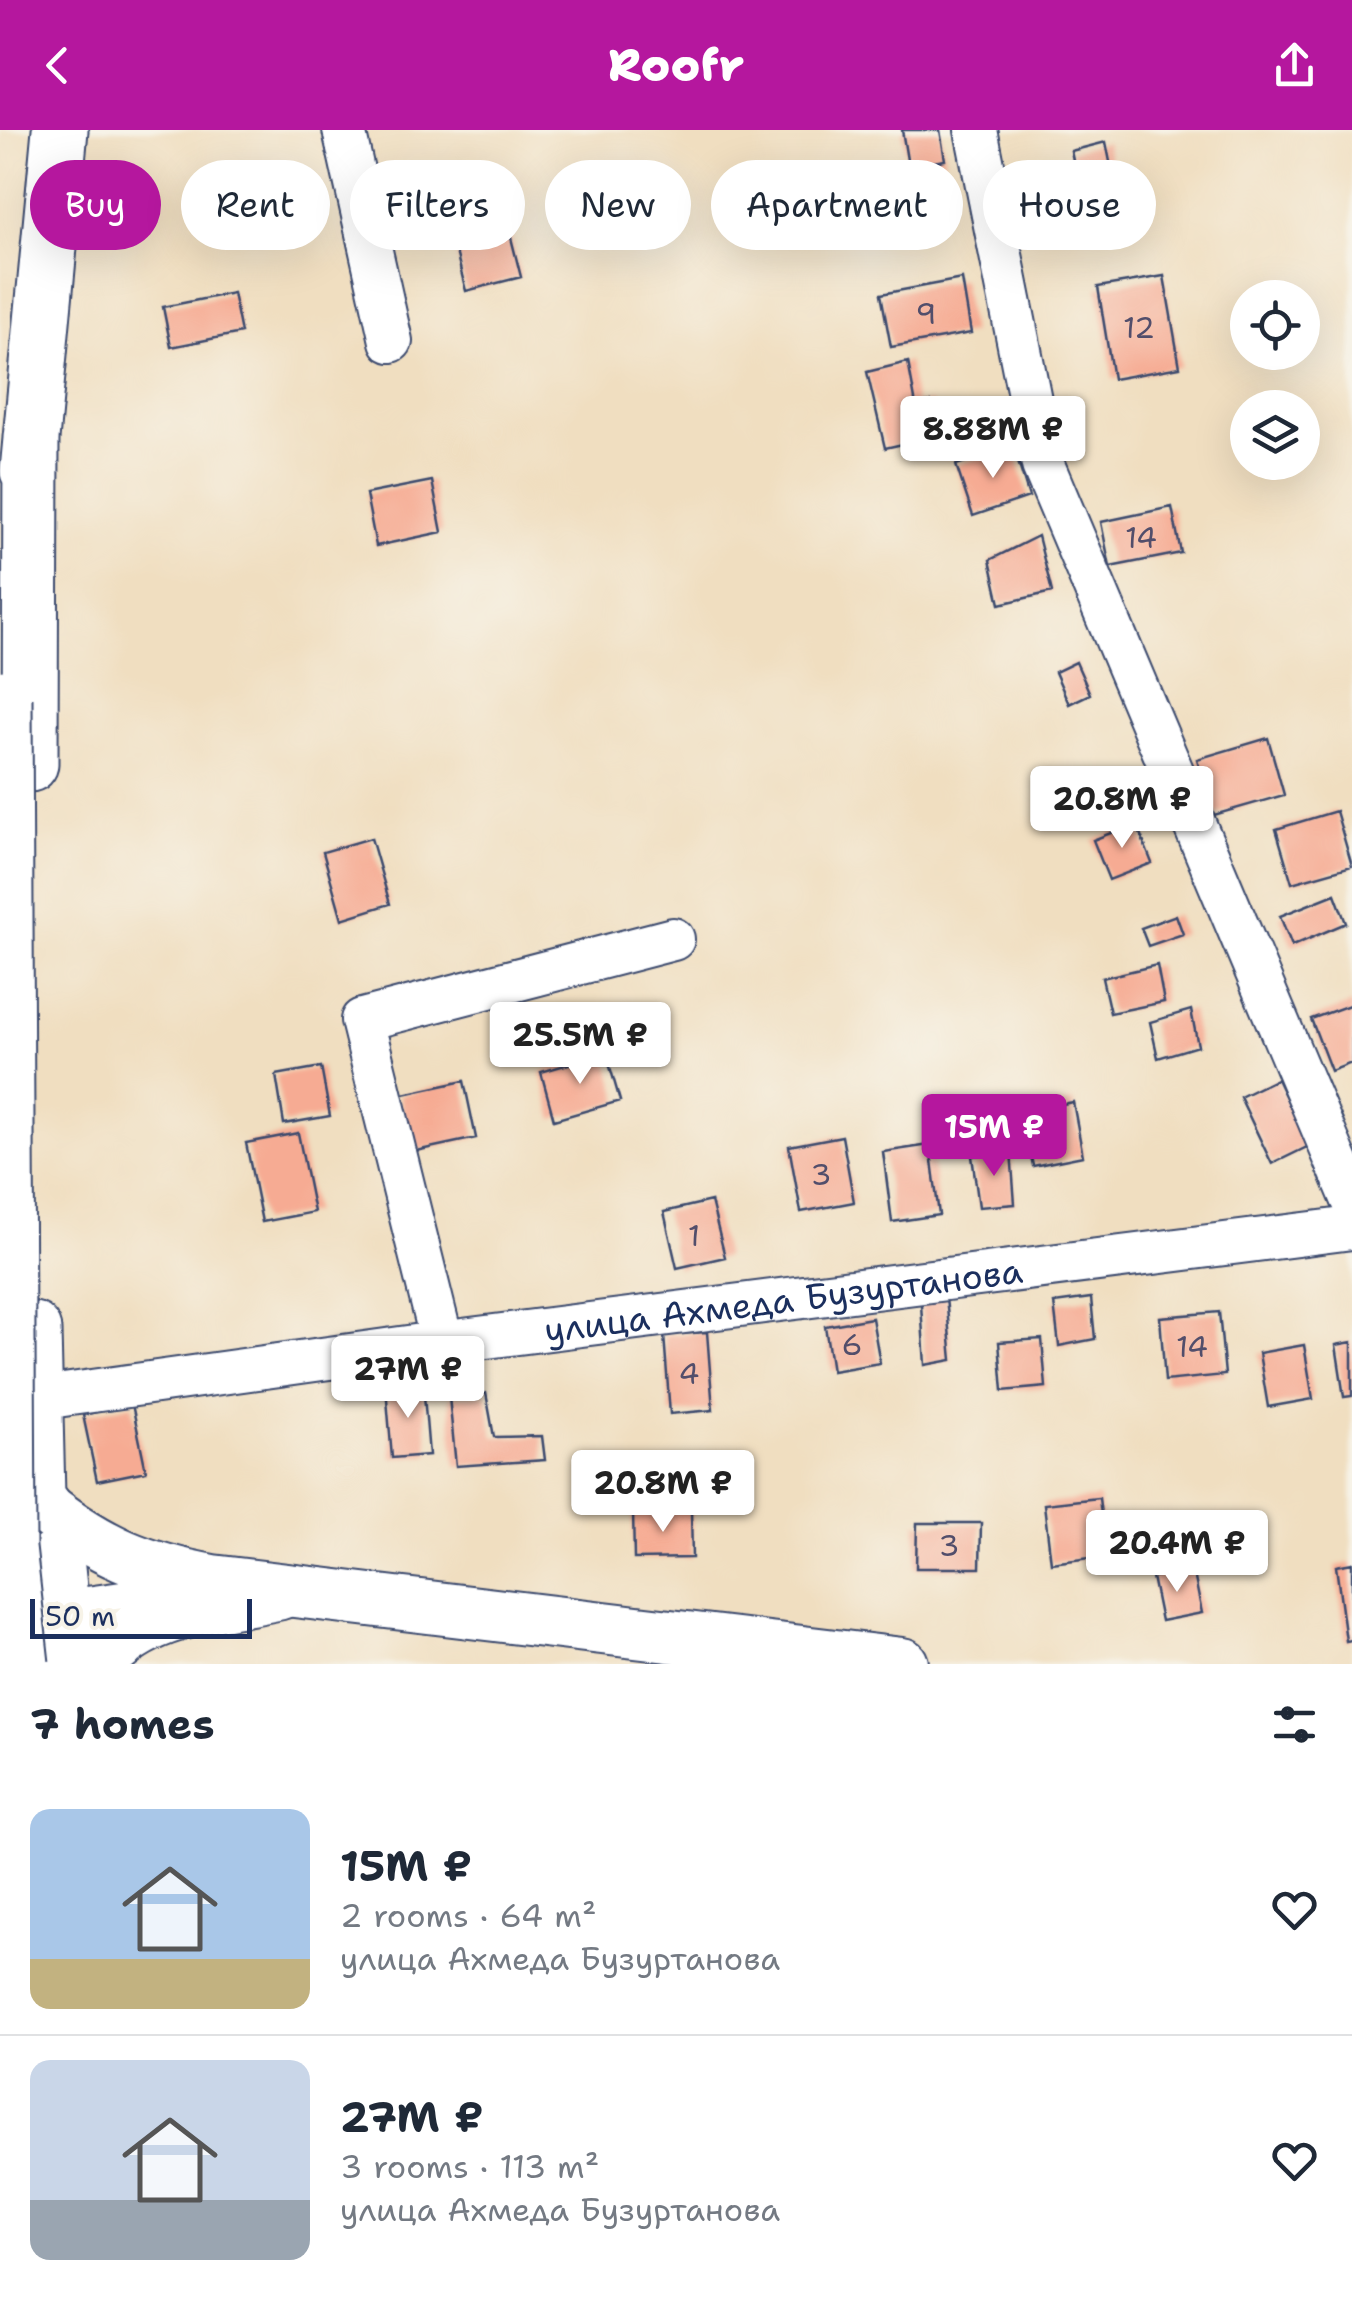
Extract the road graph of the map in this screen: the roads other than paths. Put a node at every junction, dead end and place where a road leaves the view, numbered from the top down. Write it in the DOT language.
graph roads {
  1 [pos="60,130"];
  2 [pos="344,130"];
  3 [pos="976,130"];
  4 [pos="391,342"];
  5 [pos="31,437"];
  6 [pos="673,939"];
  7 [pos="1352,1198"];
  8 [pos="1352,1228"];
  9 [pos="442,1342"];
  10 [pos="35,1398"];
  11 [pos="27,1492"];
  12 [pos="56,1559"];
  13 [pos="279,1592"];
  14 [pos="11,1638"];
  15 [pos="65,1639"];
  16 [pos="810,1659"];
  17 [pos="98,1664"];
  18 [pos="902,1664"];
  1 -- 5 [label="highway"];
  2 -- 4 [label="street"];
  3 -- 7 [label="street"];
  5 -- 10 [label="highway"];
  5 -- 14 [label="highway, bridge"];
  6 -- 9 [label="street"];
  8 -- 9 [label="street, улица Ахмеда Бузуртанова"];
  9 -- 10 [label="street, улица Ахмеда Бузуртанова"];
  10 -- 11 [label="highway"];
  11 -- 12 [label="main road"];
  11 -- 13 [label="main road"];
  12 -- 14 [label="main road"];
  12 -- 15 [label="highway"];
  13 -- 15 [label="main road"];
  13 -- 16 [label="main road"];
  13 -- 17 [label="highway"];
  14 -- 15 [label="main road"];
  16 -- 18 [label="main road"];
}
